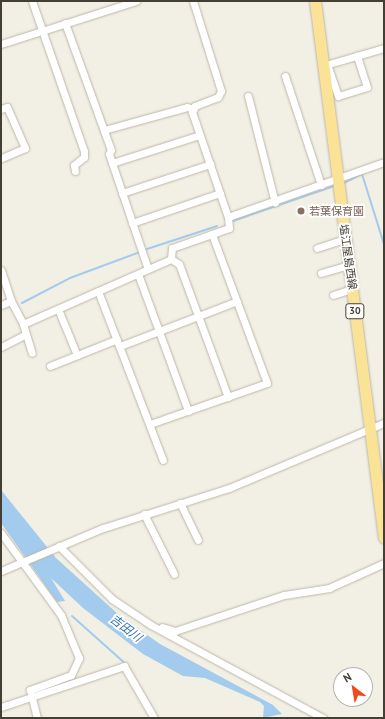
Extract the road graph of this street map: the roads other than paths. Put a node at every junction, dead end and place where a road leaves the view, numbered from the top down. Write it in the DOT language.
graph roads {
  1 [pos="32,1"];
  2 [pos="136,1"];
  3 [pos="193,1"];
  4 [pos="315,1"];
  5 [pos="65,23"];
  6 [pos="43,31"];
  7 [pos="1,44"];
  8 [pos="384,48"];
  9 [pos="357,56"];
  10 [pos="324,65"];
  11 [pos="285,76"];
  12 [pos="248,96"];
  13 [pos="1,109"];
  14 [pos="194,109"];
  15 [pos="104,130"];
  16 [pos="200,135"];
  17 [pos="1,158"];
  18 [pos="384,162"];
  19 [pos="112,163"];
  20 [pos="210,164"];
  21 [pos="76,171"];
  22 [pos="338,183"];
  23 [pos="321,185"];
  24 [pos="122,193"];
  25 [pos="220,194"];
  26 [pos="276,203"];
  27 [pos="228,217"];
  28 [pos="132,223"];
  29 [pos="212,234"];
  30 [pos="345,240"];
  31 [pos="318,248"];
  32 [pos="171,259"];
  33 [pos="349,265"];
  34 [pos="148,269"];
  35 [pos="1,270"];
  36 [pos="321,273"];
  37 [pos="138,274"];
  38 [pos="352,290"];
  39 [pos="98,291"];
  40 [pos="333,296"];
  41 [pos="11,301"];
  42 [pos="237,301"];
  43 [pos="1,306"];
  44 [pos="58,308"];
  45 [pos="198,316"];
  46 [pos="23,324"];
  47 [pos="159,331"];
  48 [pos="25,335"];
  49 [pos="117,339"];
  50 [pos="120,346"];
  51 [pos="1,347"];
  52 [pos="32,352"];
  53 [pos="77,355"];
  54 [pos="50,366"];
  55 [pos="228,396"];
  56 [pos="188,411"];
  57 [pos="384,423"];
  58 [pos="150,424"];
  59 [pos="371,428"];
  60 [pos="163,460"];
  61 [pos="180,503"];
  62 [pos="144,514"];
  63 [pos="1,533"];
  64 [pos="384,538"];
  65 [pos="198,540"];
  66 [pos="56,547"];
  67 [pos="25,561"];
  68 [pos="384,563"];
  69 [pos="1,571"];
  70 [pos="174,574"];
  71 [pos="151,625"];
  72 [pos="32,696"];
  73 [pos="1,707"];
  74 [pos="37,718"];
  75 [pos="154,718"];
  76 [pos="323,718"];
  1 -- 6 [label="street"];
  2 -- 5 [label="street"];
  3 -- 14 [label="street"];
  4 -- 10 [label="main road, 塩江屋島西線 / 30"];
  5 -- 6 [label="street"];
  5 -- 15 [label="street"];
  6 -- 7 [label="street"];
  6 -- 21 [label="street"];
  8 -- 9 [label="street"];
  9 -- 10 [label="street"];
  9 -- 10 [label="street"];
  10 -- 22 [label="main road, 塩江屋島西線 / 30"];
  11 -- 23 [label="street"];
  12 -- 26 [label="street"];
  13 -- 17 [label="street"];
  14 -- 15 [label="street"];
  14 -- 16 [label="street"];
  15 -- 19 [label="street"];
  16 -- 19 [label="street"];
  16 -- 20 [label="street"];
  18 -- 22 [label="street"];
  19 -- 24 [label="street"];
  20 -- 24 [label="street"];
  20 -- 25 [label="street"];
  22 -- 23 [label="street"];
  22 -- 30 [label="main road, 塩江屋島西線 / 30"];
  23 -- 26 [label="street"];
  24 -- 28 [label="street"];
  25 -- 27 [label="street"];
  25 -- 28 [label="street"];
  26 -- 27 [label="street"];
  27 -- 29 [label="street"];
  28 -- 34 [label="street"];
  29 -- 32 [label="street"];
  29 -- 42 [label="street"];
  30 -- 31 [label="street"];
  30 -- 33 [label="main road, 塩江屋島西線 / 30"];
  32 -- 34 [label="street"];
  32 -- 45 [label="street"];
  33 -- 36 [label="street"];
  33 -- 38 [label="main road, 塩江屋島西線 / 30"];
  34 -- 37 [label="street"];
  35 -- 41 [label="street"];
  37 -- 39 [label="street"];
  37 -- 47 [label="street"];
  38 -- 40 [label="street"];
  38 -- 59 [label="main road, 塩江屋島西線 / 30"];
  39 -- 44 [label="street"];
  39 -- 49 [label="street"];
  41 -- 43 [label="street"];
  41 -- 46 [label="street"];
  42 -- 45 [label="street"];
  42 -- 55 [label="street"];
  44 -- 46 [label="street"];
  44 -- 53 [label="street"];
  45 -- 47 [label="street"];
  45 -- 55 [label="street"];
  46 -- 48 [label="street"];
  47 -- 50 [label="street"];
  47 -- 56 [label="street"];
  48 -- 51 [label="street"];
  48 -- 52 [label="street"];
  49 -- 50 [label="street"];
  49 -- 53 [label="street"];
  50 -- 58 [label="street"];
  53 -- 54 [label="street"];
  55 -- 56 [label="street"];
  56 -- 58 [label="street"];
  57 -- 59 [label="street"];
  58 -- 60 [label="street"];
  59 -- 61 [label="street"];
  59 -- 64 [label="main road, 塩江屋島西線 / 30"];
  61 -- 62 [label="street"];
  61 -- 65 [label="street"];
  62 -- 66 [label="street"];
  62 -- 70 [label="street"];
  63 -- 67 [label="street"];
  66 -- 67 [label="street"];
  66 -- 71 [label="street"];
  67 -- 69 [label="street"];
  67 -- 72 [label="street"];
  68 -- 71 [label="street"];
  71 -- 76 [label="street"];
  72 -- 73 [label="street"];
  72 -- 74 [label="street"];
  72 -- 75 [label="street"];
}
